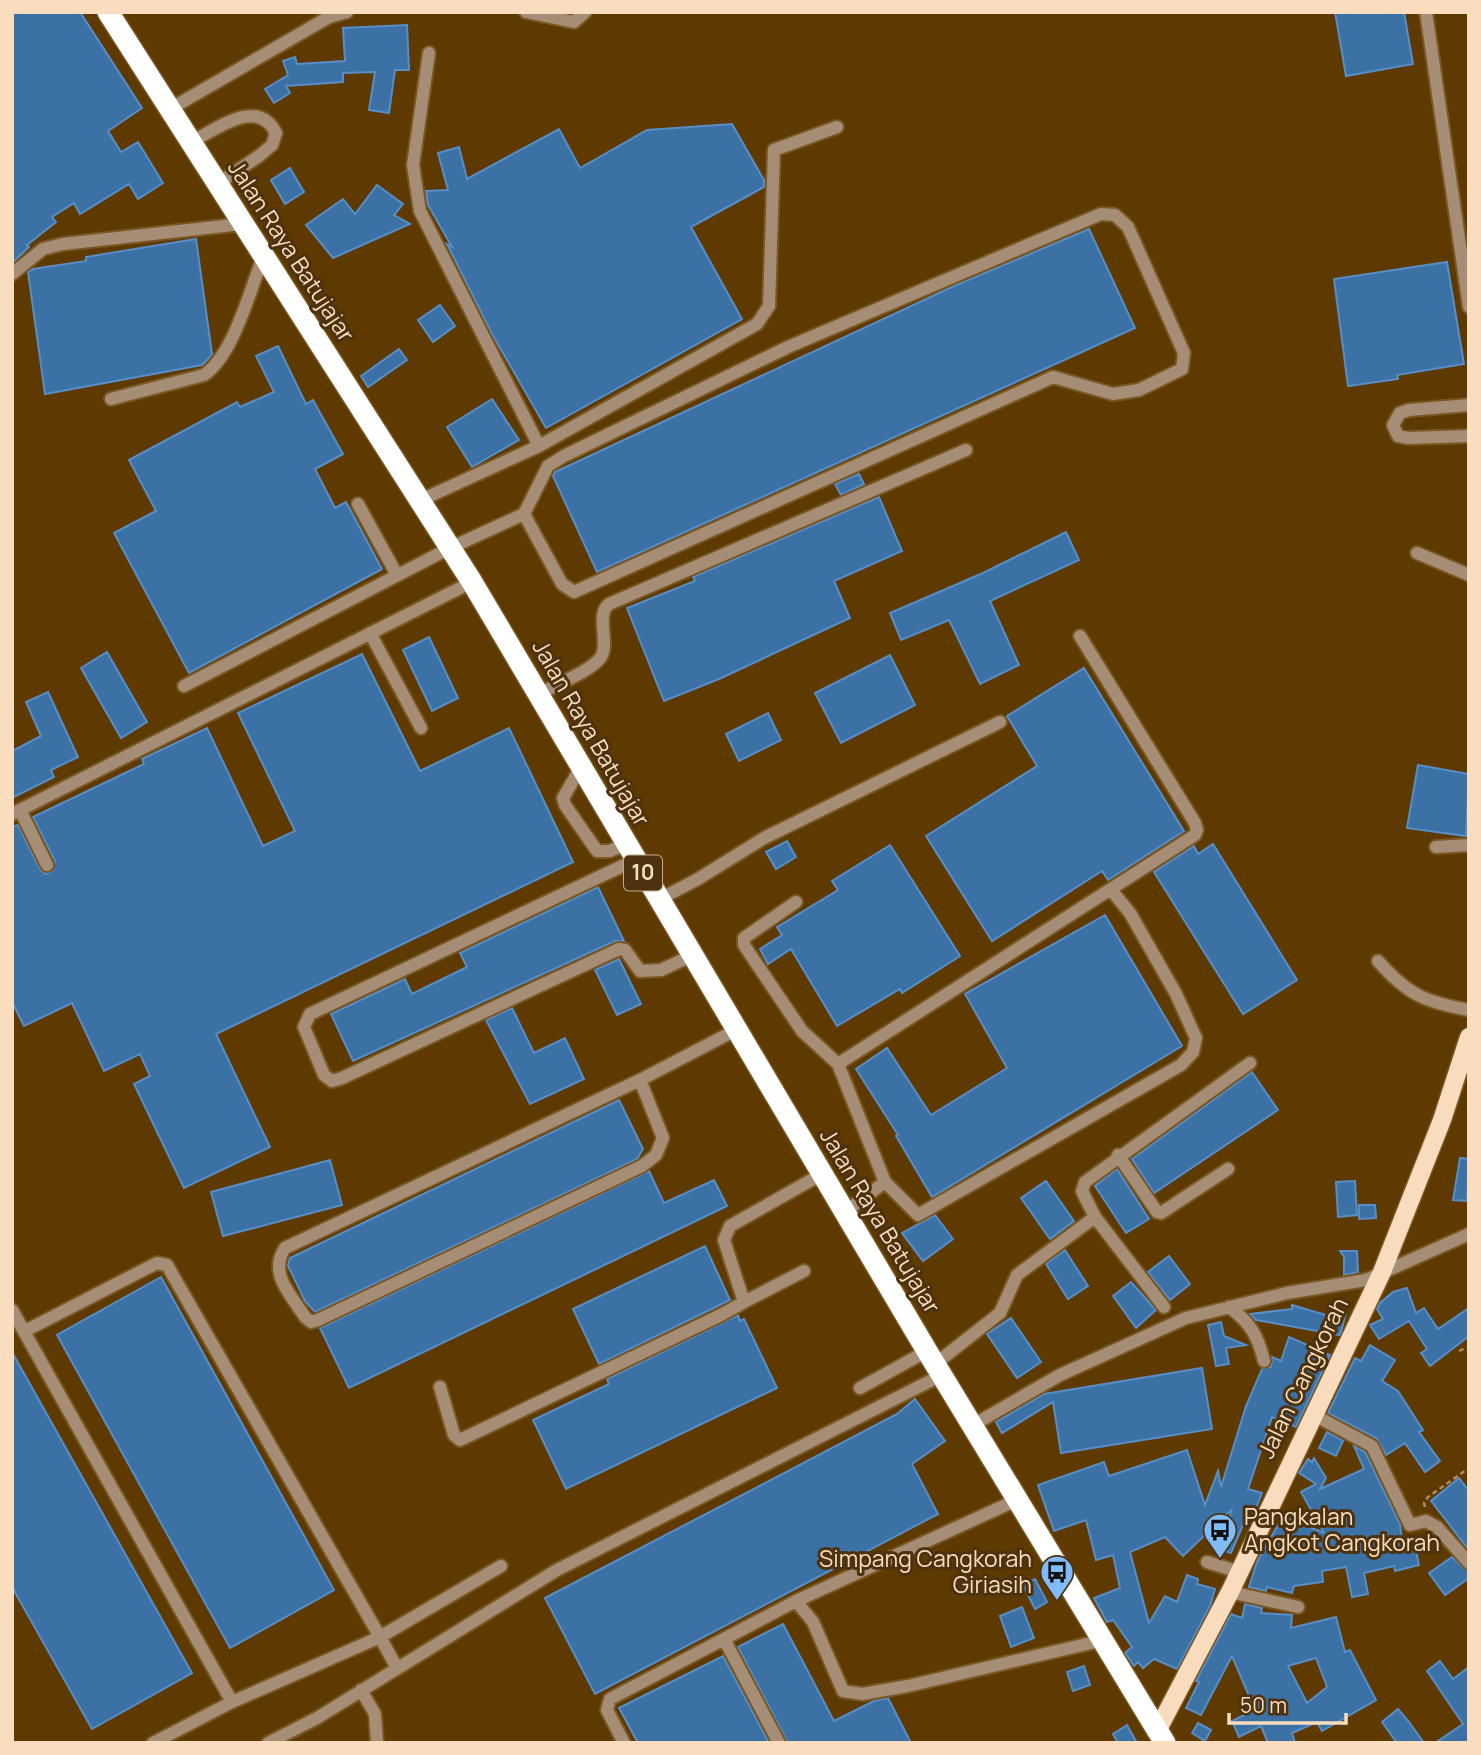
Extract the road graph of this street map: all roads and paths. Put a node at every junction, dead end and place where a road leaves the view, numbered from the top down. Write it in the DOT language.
graph roads {
  1 [pos="108,12"];
  2 [pos="347,12"];
  3 [pos="526,12"];
  4 [pos="585,12"];
  5 [pos="1426,12"];
  6 [pos="429,53"];
  7 [pos="170,109"];
  8 [pos="837,127"];
  9 [pos="189,143"];
  10 [pos="216,185"];
  11 [pos="242,224"];
  12 [pos="263,258"];
  13 [pos="12,274"];
  14 [pos="1469,307"];
  15 [pos="111,399"];
  16 [pos="1469,405"];
  17 [pos="1469,436"];
  18 [pos="539,446"];
  19 [pos="966,450"];
  20 [pos="421,500"];
  21 [pos="358,504"];
  22 [pos="524,514"];
  23 [pos="450,548"];
  24 [pos="1417,553"];
  25 [pos="1469,574"];
  26 [pos="397,575"];
  27 [pos="472,582"];
  28 [pos="370,633"];
  29 [pos="1080,636"];
  30 [pos="184,685"];
  31 [pos="538,695"];
  32 [pos="1000,722"];
  33 [pos="421,728"];
  34 [pos="581,767"];
  35 [pos="16,812"];
  36 [pos="1469,845"];
  37 [pos="1436,847"];
  38 [pos="630,852"];
  39 [pos="47,865"];
  40 [pos="1112,891"];
  41 [pos="658,900"];
  42 [pos="796,902"];
  43 [pos="693,955"];
  44 [pos="1378,961"];
  45 [pos="1469,1010"];
  46 [pos="736,1030"];
  47 [pos="1469,1037"];
  48 [pos="1250,1063"];
  49 [pos="838,1064"];
  50 [pos="640,1080"];
  51 [pos="1118,1155"];
  52 [pos="1228,1169"];
  53 [pos="822,1174"];
  54 [pos="885,1182"];
  55 [pos="845,1212"];
  56 [pos="1094,1217"];
  57 [pos="1469,1234"];
  58 [pos="804,1271"];
  59 [pos="1382,1272"];
  60 [pos="744,1302"];
  61 [pos="1164,1307"];
  62 [pos="1229,1307"];
  63 [pos="12,1310"];
  64 [pos="25,1331"];
  65 [pos="1469,1346"];
  66 [pos="1459,1351"];
  67 [pos="1264,1361"];
  68 [pos="935,1364"];
  69 [pos="440,1387"];
  70 [pos="860,1388"];
  71 [pos="1312,1414"];
  72 [pos="973,1425"];
  73 [pos="1469,1468"];
  74 [pos="1018,1499"];
  75 [pos="1426,1521"];
  76 [pos="1207,1562"];
  77 [pos="1469,1563"];
  78 [pos="501,1566"];
  79 [pos="1239,1572"];
  80 [pos="1230,1592"];
  81 [pos="796,1601"];
  82 [pos="1298,1607"];
  83 [pos="380,1637"];
  84 [pos="724,1639"];
  85 [pos="1104,1640"];
  86 [pos="397,1668"];
  87 [pos="361,1690"];
  88 [pos="232,1702"];
  89 [pos="1161,1737"];
  90 [pos="153,1743"];
  91 [pos="268,1743"];
  92 [pos="377,1743"];
  93 [pos="624,1743"];
  94 [pos="779,1743"];
  1 -- 7 [label="highway, Jalan Raya Batujajar / 10"];
  2 -- 7 [label="street"];
  3 -- 4 [label="street"];
  5 -- 14 [label="street"];
  6 -- 18 [label="street"];
  7 -- 9 [label="highway, Jalan Raya Batujajar / 10"];
  8 -- 18 [label="street"];
  9 -- 10 [label="highway, Jalan Raya Batujajar / 10"];
  9 -- 10 [label="street"];
  10 -- 11 [label="highway, Jalan Raya Batujajar / 10"];
  11 -- 12 [label="highway, Jalan Raya Batujajar / 10"];
  11 -- 13 [label="street"];
  12 -- 15 [label="street"];
  12 -- 20 [label="highway, Jalan Raya Batujajar / 10"];
  16 -- 17 [label="street"];
  18 -- 20 [label="street"];
  19 -- 31 [label="street"];
  20 -- 23 [label="highway, Jalan Raya Batujajar / 10"];
  21 -- 26 [label="street"];
  22 -- 22 [label="street"];
  22 -- 23 [label="street"];
  23 -- 26 [label="street"];
  23 -- 27 [label="highway, Jalan Raya Batujajar / 10"];
  24 -- 25 [label="street"];
  26 -- 30 [label="street"];
  27 -- 28 [label="street"];
  27 -- 31 [label="highway, Jalan Raya Batujajar / 10"];
  28 -- 33 [label="street"];
  28 -- 35 [label="street"];
  29 -- 40 [label="street"];
  31 -- 34 [label="highway, Jalan Raya Batujajar / 10"];
  32 -- 41 [label="street"];
  34 -- 38 [label="highway, Jalan Raya Batujajar / 10"];
  34 -- 38 [label="street"];
  35 -- 39 [label="street"];
  36 -- 37 [label="street"];
  38 -- 41 [label="highway, Jalan Raya Batujajar / 10"];
  38 -- 43 [label="street"];
  40 -- 49 [label="street"];
  40 -- 54 [label="street"];
  41 -- 43 [label="highway, Jalan Raya Batujajar / 10"];
  42 -- 49 [label="street"];
  43 -- 46 [label="highway, Jalan Raya Batujajar / 10"];
  44 -- 45 [label="street"];
  46 -- 50 [label="street"];
  46 -- 53 [label="highway, Jalan Raya Batujajar / 10"];
  47 -- 59 [label="main road, Jalan Cangkorah"];
  48 -- 51 [label="street"];
  49 -- 54 [label="street"];
  50 -- 50 [label="street"];
  51 -- 52 [label="street"];
  51 -- 56 [label="street"];
  53 -- 55 [label="highway, Jalan Raya Batujajar / 10"];
  53 -- 60 [label="street"];
  54 -- 55 [label="street"];
  55 -- 68 [label="highway, Jalan Raya Batujajar / 10"];
  56 -- 61 [label="street"];
  56 -- 68 [label="street"];
  57 -- 59 [label="street"];
  58 -- 60 [label="street"];
  59 -- 62 [label="street"];
  59 -- 71 [label="main road, Jalan Cangkorah"];
  60 -- 69 [label="street"];
  62 -- 67 [label="street"];
  62 -- 72 [label="street"];
  63 -- 64 [label="street"];
  64 -- 83 [label="street"];
  64 -- 88 [label="street"];
  65 -- 66 [label="path"];
  68 -- 70 [label="street"];
  68 -- 72 [label="highway, Jalan Raya Batujajar / 10"];
  68 -- 86 [label="street"];
  71 -- 75 [label="street"];
  71 -- 79 [label="main road, Jalan Cangkorah"];
  72 -- 74 [label="highway, Jalan Raya Batujajar / 10"];
  73 -- 75 [label="path"];
  74 -- 81 [label="street"];
  74 -- 85 [label="highway, Jalan Raya Batujajar / 10"];
  75 -- 77 [label="street"];
  76 -- 79 [label="street"];
  78 -- 83 [label="street"];
  79 -- 80 [label="main road, Jalan Cangkorah"];
  80 -- 82 [label="street"];
  80 -- 89 [label="main road, Jalan Cangkorah"];
  81 -- 84 [label="street"];
  81 -- 85 [label="street"];
  83 -- 86 [label="street"];
  83 -- 88 [label="street"];
  84 -- 93 [label="street"];
  84 -- 94 [label="street"];
  85 -- 89 [label="highway, Jalan Raya Batujajar / 10"];
  86 -- 87 [label="street"];
  87 -- 91 [label="street"];
  87 -- 92 [label="street"];
  88 -- 90 [label="street"];
}
